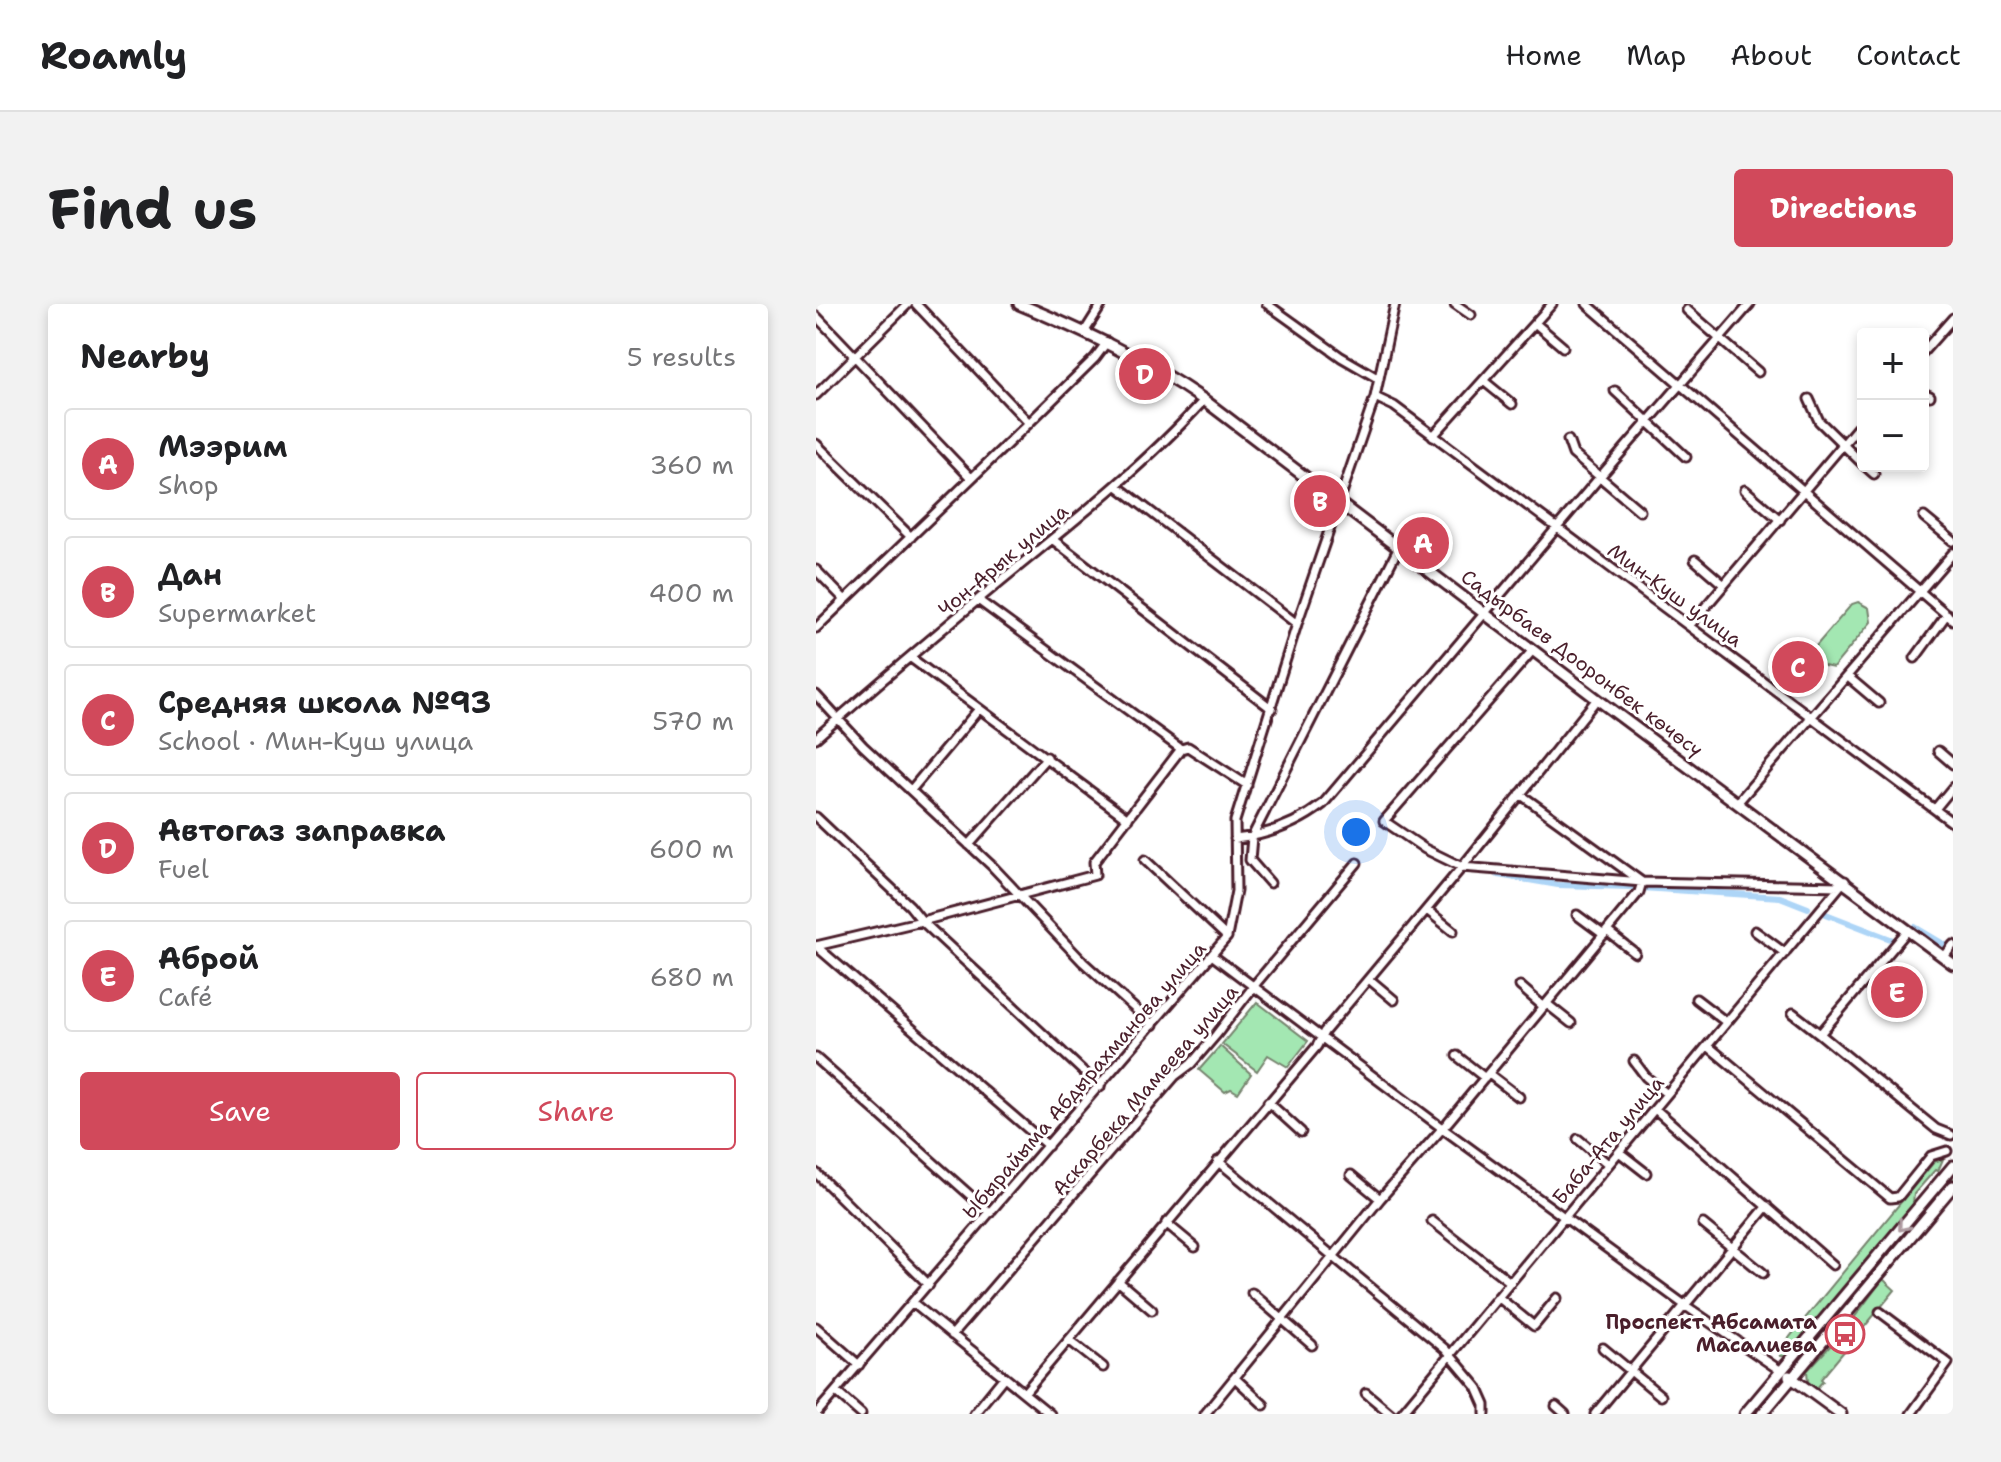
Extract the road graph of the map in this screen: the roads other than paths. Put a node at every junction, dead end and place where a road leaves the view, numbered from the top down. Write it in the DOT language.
graph roads {
  1 [pos="908,304"];
  2 [pos="916,304"];
  3 [pos="1019,304"];
  4 [pos="1102,304"];
  5 [pos="1267,304"];
  6 [pos="1395,304"];
  7 [pos="1455,304"];
  8 [pos="1552,304"];
  9 [pos="1587,304"];
  10 [pos="1750,304"];
  11 [pos="1687,310"];
  12 [pos="1471,315"];
  13 [pos="816,316"];
  14 [pos="1953,318"];
  15 [pos="1536,324"];
  16 [pos="1085,331"];
  17 [pos="1719,339"];
  18 [pos="1107,342"];
  19 [pos="1929,345"];
  20 [pos="1563,347"];
  21 [pos="855,357"];
  22 [pos="1758,372"];
  23 [pos="1379,379"];
  24 [pos="1485,382"];
  25 [pos="1681,384"];
  26 [pos="1615,391"];
  27 [pos="816,395"];
  28 [pos="1375,397"];
  29 [pos="1809,399"];
  30 [pos="1204,400"];
  31 [pos="1512,404"];
  32 [pos="1648,422"];
  33 [pos="1029,423"];
  34 [pos="1857,428"];
  35 [pos="1433,436"];
  36 [pos="1568,440"];
  37 [pos="816,444"];
  38 [pos="1842,445"];
  39 [pos="1686,457"];
  40 [pos="1857,459"];
  41 [pos="971,478"];
  42 [pos="1599,478"];
  43 [pos="1117,486"];
  44 [pos="1745,490"];
  45 [pos="1806,490"];
  46 [pos="1337,502"];
  47 [pos="1640,511"];
  48 [pos="1924,517"];
  49 [pos="1780,520"];
  50 [pos="1557,529"];
  51 [pos="911,537"];
  52 [pos="1052,539"];
  53 [pos="1953,541"];
  54 [pos="1399,547"];
  55 [pos="1953,553"];
  56 [pos="1695,560"];
  57 [pos="816,570"];
  58 [pos="1724,585"];
  59 [pos="1921,591"];
  60 [pos="845,600"];
  61 [pos="978,600"];
  62 [pos="1485,614"];
  63 [pos="1950,617"];
  64 [pos="1297,624"];
  65 [pos="1690,625"];
  66 [pos="816,628"];
  67 [pos="1533,650"];
  68 [pos="911,658"];
  69 [pos="1915,658"];
  70 [pos="1847,676"];
  71 [pos="816,695"];
  72 [pos="1597,699"];
  73 [pos="1879,703"];
  74 [pos="979,709"];
  75 [pos="1272,709"];
  76 [pos="1812,716"];
  77 [pos="838,719"];
  78 [pos="816,738"];
  79 [pos="1181,749"];
  80 [pos="1938,751"];
  81 [pos="1047,757"];
  82 [pos="1953,764"];
  83 [pos="1247,785"];
  84 [pos="1953,787"];
  85 [pos="911,790"];
  86 [pos="1520,794"];
  87 [pos="1738,802"];
  88 [pos="1935,809"];
  89 [pos="816,817"];
  90 [pos="1128,819"];
  91 [pos="1953,823"];
  92 [pos="1252,837"];
  93 [pos="1235,839"];
  94 [pos="969,845"];
  95 [pos="1145,860"];
  96 [pos="1357,863"];
  97 [pos="1462,867"];
  98 [pos="1642,882"];
  99 [pos="1270,883"];
  100 [pos="1843,884"];
  101 [pos="1018,896"];
  102 [pos="1427,910"];
  103 [pos="1577,915"];
  104 [pos="922,921"];
  105 [pos="1908,930"];
  106 [pos="1453,931"];
  107 [pos="1755,931"];
  108 [pos="1605,933"];
  109 [pos="1227,937"];
  110 [pos="1953,945"];
  111 [pos="816,946"];
  112 [pos="1635,953"];
  113 [pos="1785,953"];
  114 [pos="1213,956"];
  115 [pos="1949,960"];
  116 [pos="1369,979"];
  117 [pos="1520,986"];
  118 [pos="1253,989"];
  119 [pos="1696,999"];
  120 [pos="1394,1000"];
  121 [pos="1546,1006"];
  122 [pos="1793,1013"];
  123 [pos="1726,1022"];
  124 [pos="1571,1023"];
  125 [pos="1153,1025"];
  126 [pos="1820,1034"];
  127 [pos="1321,1039"];
  128 [pos="1708,1046"];
  129 [pos="1457,1056"];
  130 [pos="816,1058"];
  131 [pos="1634,1061"];
  132 [pos="1487,1076"];
  133 [pos="1100,1087"];
  134 [pos="1667,1094"];
  135 [pos="1519,1097"];
  136 [pos="1268,1102"];
  137 [pos="1655,1109"];
  138 [pos="1442,1128"];
  139 [pos="1301,1132"];
  140 [pos="1951,1135"];
  141 [pos="1578,1139"];
  142 [pos="1048,1146"];
  143 [pos="1947,1151"];
  144 [pos="1619,1152"];
  145 [pos="1218,1161"];
  146 [pos="1608,1164"];
  147 [pos="1953,1166"];
  148 [pos="816,1173"];
  149 [pos="1646,1173"];
  150 [pos="1351,1175"];
  151 [pos="1953,1186"];
  152 [pos="1380,1199"];
  153 [pos="1767,1206"];
  154 [pos="990,1213"];
  155 [pos="1565,1216"];
  156 [pos="1432,1221"];
  157 [pos="1166,1223"];
  158 [pos="1703,1224"];
  159 [pos="1195,1247"];
  160 [pos="1733,1248"];
  161 [pos="1334,1257"];
  162 [pos="1833,1265"];
  163 [pos="1763,1273"];
  164 [pos="1118,1281"];
  165 [pos="1510,1282"];
  166 [pos="929,1285"];
  167 [pos="1252,1293"];
  168 [pos="1498,1297"];
  169 [pos="1557,1298"];
  170 [pos="913,1303"];
  171 [pos="1686,1306"];
  172 [pos="1152,1310"];
  173 [pos="1880,1312"];
  174 [pos="1283,1319"];
  175 [pos="816,1327"];
  176 [pos="952,1335"];
  177 [pos="1069,1340"];
  178 [pos="1312,1345"];
  179 [pos="1603,1348"];
  180 [pos="1450,1355"];
  181 [pos="859,1365"];
  182 [pos="1950,1365"];
  183 [pos="1103,1367"];
  184 [pos="1630,1370"];
  185 [pos="1781,1371"];
  186 [pos="1004,1377"];
  187 [pos="1235,1378"];
  188 [pos="1792,1379"];
  189 [pos="836,1392"];
  190 [pos="1024,1393"];
  191 [pos="1366,1393"];
  192 [pos="1661,1396"];
  193 [pos="1264,1405"];
  194 [pos="1556,1406"];
  195 [pos="816,1414"];
  196 [pos="861,1414"];
  197 [pos="974,1414"];
  198 [pos="1050,1414"];
  199 [pos="1205,1414"];
  200 [pos="1391,1414"];
  201 [pos="1401,1414"];
  202 [pos="1485,1414"];
  203 [pos="1565,1414"];
  204 [pos="1595,1414"];
  205 [pos="1745,1414"];
  206 [pos="1762,1414"];
  207 [pos="1841,1414"];
  208 [pos="1911,1414"];
  1 -- 21 [label="street"];
  2 -- 33 [label="street"];
  3 -- 16 [label="main road, Садырбаев Дооронбек көчөсү"];
  4 -- 16 [label="street"];
  5 -- 23 [label="street"];
  6 -- 23 [label="street, Ыбырайыма Абдырахманова улица"];
  7 -- 12 [label="street"];
  8 -- 15 [label="street"];
  9 -- 25 [label="street"];
  10 -- 17 [label="street"];
  11 -- 17 [label="street"];
  13 -- 21 [label="street"];
  14 -- 19 [label="street"];
  15 -- 20 [label="street"];
  15 -- 24 [label="street"];
  16 -- 18 [label="main road, Садырбаев Дооронбек көчөсү"];
  17 -- 22 [label="street"];
  17 -- 25 [label="street"];
  18 -- 30 [label="main road, Садырбаев Дооронбек көчөсү"];
  18 -- 33 [label="street"];
  21 -- 27 [label="street"];
  21 -- 41 [label="street"];
  23 -- 28 [label="street, Ыбырайыма Абдырахманова улица"];
  24 -- 31 [label="street"];
  24 -- 35 [label="street"];
  25 -- 32 [label="street"];
  25 -- 45 [label="street"];
  26 -- 32 [label="street"];
  28 -- 35 [label="street, Мин-Куш улица"];
  28 -- 46 [label="street, Ыбырайыма Абдырахманова улица"];
  29 -- 38 [label="street"];
  30 -- 43 [label="street, Чон-Арык улица"];
  30 -- 46 [label="main road, Садырбаев Дооронбек көчөсү"];
  32 -- 39 [label="street"];
  32 -- 42 [label="street"];
  33 -- 41 [label="street"];
  34 -- 38 [label="street"];
  35 -- 50 [label="street, Мин-Куш улица"];
  36 -- 42 [label="street"];
  37 -- 51 [label="street"];
  38 -- 40 [label="street"];
  38 -- 45 [label="street"];
  41 -- 51 [label="street"];
  42 -- 47 [label="street"];
  42 -- 50 [label="street"];
  43 -- 52 [label="street, Чон-Арык улица"];
  43 -- 64 [label="street"];
  44 -- 49 [label="street"];
  45 -- 49 [label="street"];
  45 -- 59 [label="street"];
  46 -- 54 [label="main road, Садырбаев Дооронбек көчөсү"];
  46 -- 64 [label="street, Ыбырайыма Абдырахманова улица"];
  48 -- 53 [label="street"];
  49 -- 58 [label="street"];
  50 -- 62 [label="street"];
  50 -- 65 [label="street, Мин-Куш улица"];
  51 -- 60 [label="street"];
  52 -- 61 [label="street, Чон-Арык улица"];
  52 -- 75 [label="street"];
  54 -- 62 [label="main road, Садырбаев Дооронбек көчөсү"];
  54 -- 92 [label="street"];
  55 -- 59 [label="street"];
  56 -- 58 [label="street"];
  57 -- 60 [label="street"];
  58 -- 65 [label="street"];
  59 -- 63 [label="street"];
  59 -- 70 [label="street"];
  60 -- 66 [label="street"];
  61 -- 68 [label="street, Чон-Арык улица"];
  61 -- 79 [label="street"];
  62 -- 67 [label="main road, Садырбаев Дооронбек көчөсү"];
  62 -- 92 [label="street"];
  63 -- 69 [label="street"];
  64 -- 75 [label="street, Ыбырайыма Абдырахманова улица"];
  65 -- 76 [label="street, Мин-Куш улица"];
  67 -- 72 [label="main road, Садырбаев Дооронбек көчөсү"];
  67 -- 97 [label="street"];
  68 -- 74 [label="street"];
  68 -- 77 [label="street, Чон-Арык улица"];
  70 -- 73 [label="street"];
  70 -- 76 [label="street"];
  71 -- 77 [label="street"];
  72 -- 86 [label="street"];
  72 -- 87 [label="main road, Садырбаев Дооронбек көчөсү"];
  74 -- 81 [label="street"];
  74 -- 85 [label="street"];
  75 -- 83 [label="street, Ыбырайыма Абдырахманова улица"];
  76 -- 87 [label="street"];
  76 -- 88 [label="street, Мин-Куш улица"];
  77 -- 78 [label="street, Чон-Арык улица"];
  77 -- 85 [label="street"];
  79 -- 83 [label="street"];
  79 -- 90 [label="street"];
  80 -- 82 [label="street"];
  81 -- 90 [label="street"];
  81 -- 94 [label="street"];
  83 -- 93 [label="street, Ыбырайыма Абдырахманова улица"];
  84 -- 88 [label="street"];
  85 -- 94 [label="street"];
  86 -- 97 [label="street"];
  86 -- 98 [label="street"];
  87 -- 100 [label="main road, Садырбаев Дооронбек көчөсү"];
  88 -- 91 [label="street, Мин-Куш улица"];
  89 -- 104 [label="street"];
  90 -- 101 [label="street"];
  92 -- 93 [label="street"];
  92 -- 99 [label="street"];
  93 -- 109 [label="street, Ыбырайыма Абдырахманова улица"];
  94 -- 101 [label="street"];
  95 -- 109 [label="street"];
  96 -- 118 [label="street, Аскарбека Мамеева улица"];
  97 -- 98 [label="street"];
  97 -- 102 [label="street"];
  98 -- 100 [label="street"];
  98 -- 108 [label="street"];
  100 -- 105 [label="main road, Садырбаев Дооронбек көчөсү"];
  100 -- 113 [label="street, Баба-Ата улица"];
  101 -- 104 [label="street"];
  101 -- 125 [label="street"];
  102 -- 106 [label="street"];
  102 -- 116 [label="street"];
  103 -- 108 [label="street"];
  104 -- 111 [label="street"];
  104 -- 133 [label="street"];
  105 -- 115 [label="main road, Садырбаев Дооронбек көчөсү"];
  105 -- 126 [label="street"];
  107 -- 113 [label="street"];
  108 -- 112 [label="street"];
  108 -- 121 [label="street"];
  109 -- 114 [label="street, Ыбырайыма Абдырахманова улица"];
  110 -- 115 [label="street"];
  111 -- 142 [label="street"];
  113 -- 123 [label="street, Баба-Ата улица"];
  114 -- 118 [label="street"];
  114 -- 125 [label="street, Ыбырайыма Абдырахманова улица"];
  116 -- 120 [label="street"];
  116 -- 127 [label="street"];
  117 -- 121 [label="street"];
  118 -- 127 [label="street"];
  118 -- 176 [label="street, Аскарбека Мамеева улица"];
  119 -- 123 [label="street"];
  121 -- 124 [label="street"];
  121 -- 132 [label="street"];
  122 -- 126 [label="street"];
  123 -- 128 [label="street, Баба-Ата улица"];
  125 -- 133 [label="street, Ыбырайыма Абдырахманова улица"];
  126 -- 140 [label="street"];
  127 -- 136 [label="street"];
  127 -- 138 [label="street"];
  128 -- 134 [label="street, Баба-Ата улица"];
  128 -- 143 [label="street"];
  129 -- 132 [label="street"];
  130 -- 154 [label="street"];
  131 -- 134 [label="street"];
  132 -- 135 [label="street"];
  132 -- 138 [label="street"];
  133 -- 142 [label="street, Ыбырайыма Абдырахманова улица"];
  134 -- 137 [label="street, Баба-Ата улица"];
  136 -- 139 [label="street"];
  136 -- 145 [label="street"];
  137 -- 144 [label="street, Баба-Ата улица"];
  137 -- 153 [label="street"];
  138 -- 152 [label="street"];
  138 -- 155 [label="street"];
  141 -- 146 [label="street"];
  142 -- 154 [label="street, Ыбырайыма Абдырахманова улица"];
  144 -- 146 [label="street, Баба-Ата улица"];
  144 -- 149 [label="street"];
  145 -- 157 [label="street"];
  145 -- 161 [label="street"];
  146 -- 155 [label="street, Баба-Ата улица"];
  147 -- 185 [label="main road, one-way"];
  148 -- 166 [label="street"];
  150 -- 152 [label="street"];
  151 -- 188 [label="main road"];
  152 -- 161 [label="street"];
  153 -- 160 [label="street"];
  153 -- 162 [label="street"];
  154 -- 166 [label="street, Ыбырайыма Абдырахманова улица"];
  155 -- 165 [label="street, Баба-Ата улица"];
  155 -- 171 [label="street"];
  156 -- 165 [label="street"];
  157 -- 159 [label="street"];
  157 -- 164 [label="street"];
  158 -- 160 [label="street"];
  160 -- 163 [label="street"];
  160 -- 171 [label="street"];
  161 -- 174 [label="street"];
  161 -- 180 [label="street"];
  164 -- 172 [label="street"];
  164 -- 177 [label="street"];
  165 -- 168 [label="street, Баба-Ата улица"];
  166 -- 170 [label="street, Ыбырайыма Абдырахманова улица"];
  167 -- 174 [label="street"];
  168 -- 169 [label="street"];
  168 -- 180 [label="street, Баба-Ата улица"];
  170 -- 176 [label="street"];
  170 -- 181 [label="street, Ыбырайыма Абдырахманова улица"];
  171 -- 184 [label="street"];
  171 -- 185 [label="street"];
  173 -- 182 [label="street"];
  174 -- 178 [label="street"];
  174 -- 187 [label="street"];
  175 -- 181 [label="street"];
  176 -- 186 [label="street"];
  177 -- 183 [label="street"];
  177 -- 190 [label="street"];
  179 -- 184 [label="street"];
  180 -- 201 [label="street, Баба-Ата улица"];
  180 -- 202 [label="street"];
  181 -- 189 [label="street, Ыбырайыма Абдырахманова улица"];
  182 -- 208 [label="street"];
  184 -- 192 [label="street"];
  184 -- 204 [label="street"];
  185 -- 188 [label="main road"];
  185 -- 205 [label="main road"];
  186 -- 190 [label="street"];
  186 -- 197 [label="street"];
  187 -- 193 [label="street"];
  187 -- 199 [label="street"];
  188 -- 206 [label="main road"];
  188 -- 207 [label="main road"];
  189 -- 195 [label="street, Ыбырайыма Абдырахманова улица"];
  189 -- 196 [label="street"];
  190 -- 198 [label="street"];
  191 -- 200 [label="street"];
  194 -- 203 [label="street"];
}
